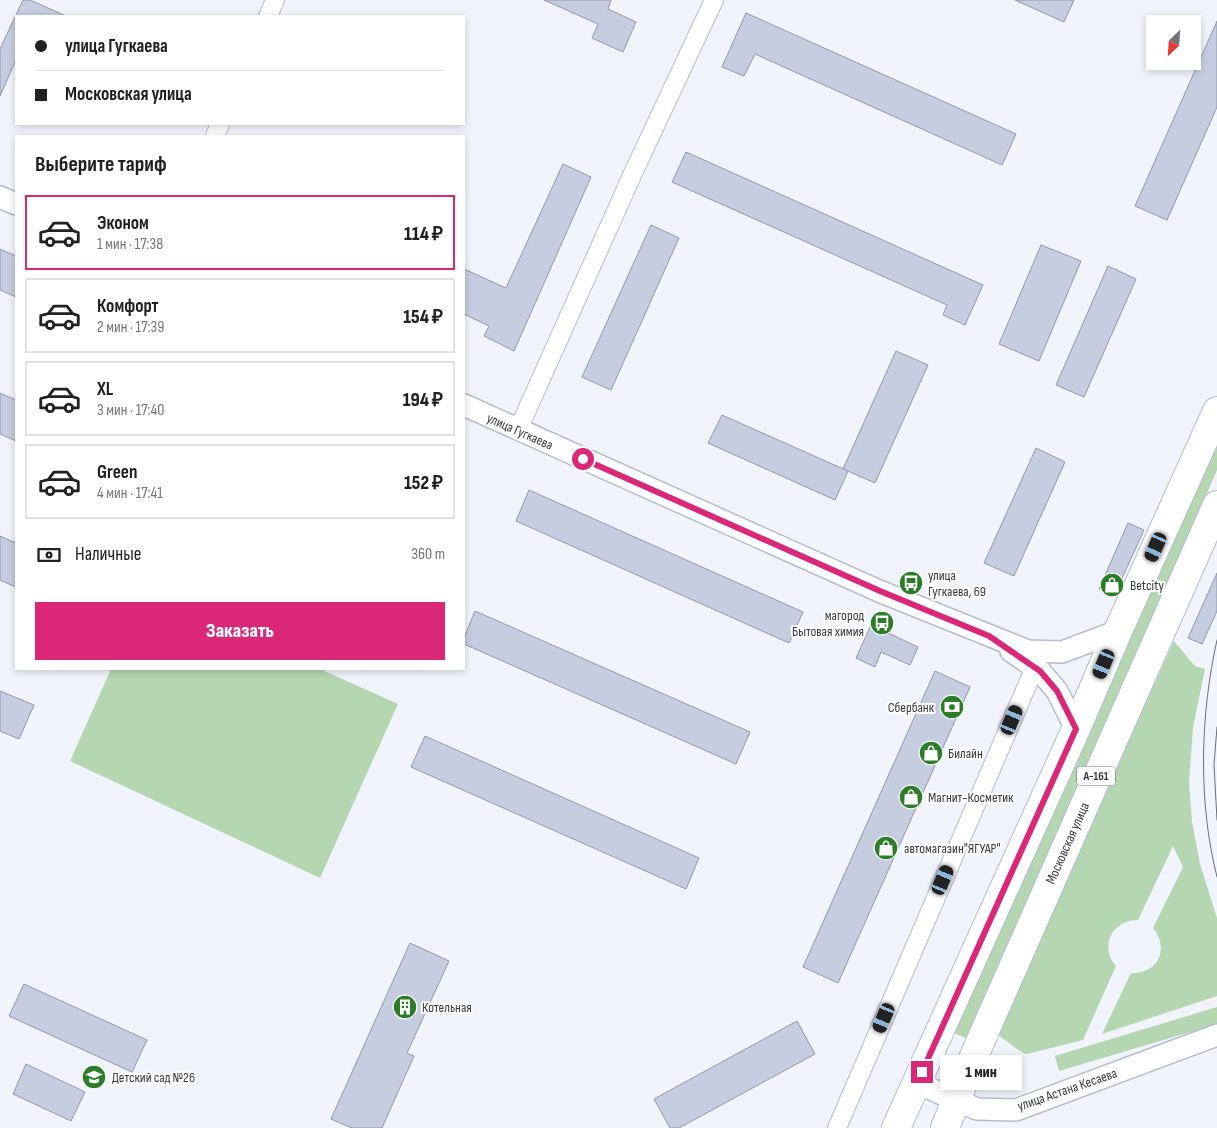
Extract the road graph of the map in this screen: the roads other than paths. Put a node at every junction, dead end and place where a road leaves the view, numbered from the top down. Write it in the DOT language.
graph roads {
  1 [pos="275,0"];
  2 [pos="714,0"];
  3 [pos="268,15"];
  4 [pos="0,197"];
  5 [pos="15,204"];
  6 [pos="465,405"];
  7 [pos="1217,411"];
  8 [pos="518,430"];
  9 [pos="1217,505"];
  10 [pos="1118,632"];
  11 [pos="989,636"];
  12 [pos="1035,667"];
  13 [pos="1076,729"];
  14 [pos="1217,1035"];
  15 [pos="916,1083"];
  16 [pos="957,1100"];
  17 [pos="837,1128"];
  18 [pos="896,1128"];
  19 [pos="946,1128"];
  1 -- 3 [label="street"];
  2 -- 8 [label="street"];
  4 -- 5 [label="street"];
  6 -- 8 [label="street, улица Гугкаева"];
  7 -- 10 [label="highway, А-161"];
  8 -- 11 [label="street, улица Гугкаева"];
  9 -- 16 [label="highway, Московская улица / А-161"];
  10 -- 11 [label="street, улица Гугкаева"];
  10 -- 13 [label="highway, А-161"];
  11 -- 12 [label="street, улица Гугкаева"];
  12 -- 13 [label="street, улица Гугкаева"];
  12 -- 17 [label="street"];
  13 -- 15 [label="highway, А-161"];
  14 -- 16 [label="street, улица Астана Кесаева"];
  15 -- 16 [label="street, улица Астана Кесаева"];
  15 -- 18 [label="highway, А-161"];
  16 -- 19 [label="highway, Московская улица / А-161"];
}
